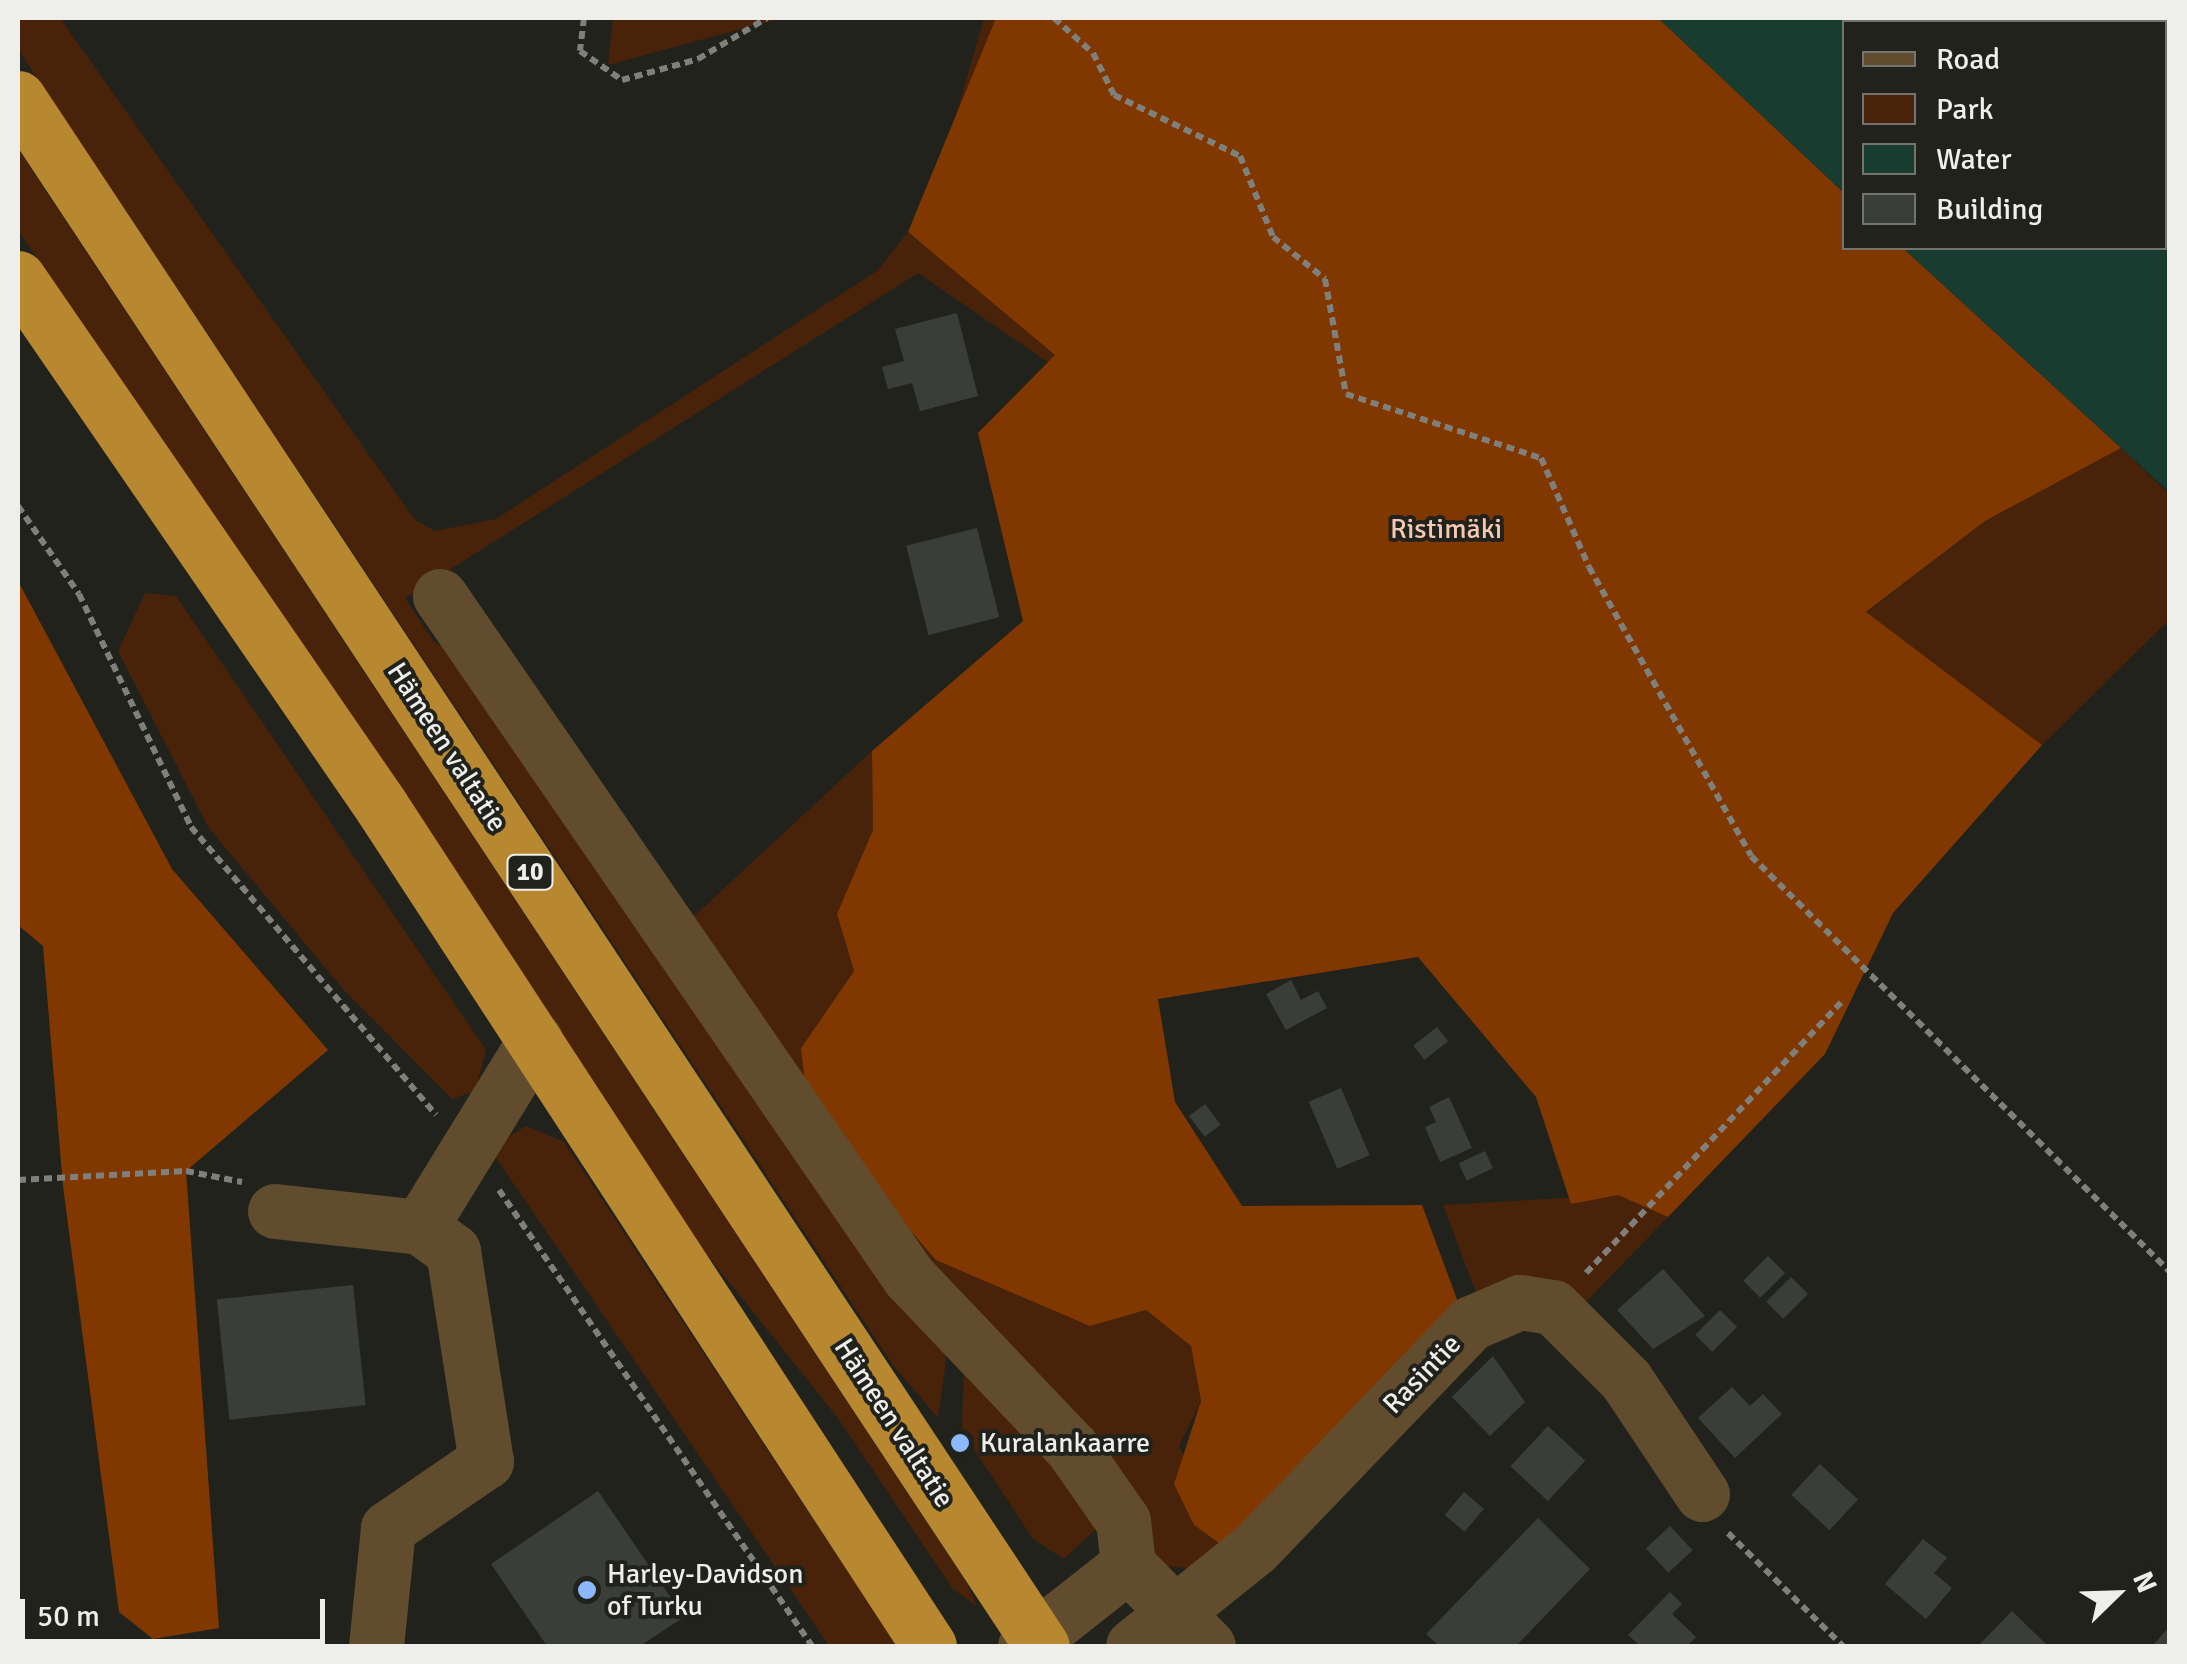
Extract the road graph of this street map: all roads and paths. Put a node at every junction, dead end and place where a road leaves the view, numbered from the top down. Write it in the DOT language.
graph roads {
  1 [pos="584,18"];
  2 [pos="767,18"];
  3 [pos="1054,18"];
  4 [pos="18,98"];
  5 [pos="18,278"];
  6 [pos="18,506"];
  7 [pos="440,596"];
  8 [pos="1842,1001"];
  9 [pos="535,1040"];
  10 [pos="464,1147"];
  11 [pos="18,1180"];
  12 [pos="260,1197"];
  13 [pos="428,1212"];
  14 [pos="1590,1270"];
  15 [pos="2170,1272"];
  16 [pos="1702,1494"];
  17 [pos="1128,1565"];
  18 [pos="1194,1628"];
  19 [pos="1034,1643"];
  20 [pos="376,1646"];
  21 [pos="812,1646"];
  22 [pos="929,1646"];
  23 [pos="1133,1646"];
  24 [pos="1843,1646"];
  1 -- 2 [label="path"];
  3 -- 15 [label="path"];
  4 -- 19 [label="highway, Hämeen valtatie / 10"];
  5 -- 9 [label="highway"];
  6 -- 10 [label="path"];
  7 -- 17 [label="street"];
  8 -- 14 [label="path"];
  9 -- 10 [label="street"];
  9 -- 22 [label="highway"];
  10 -- 13 [label="street"];
  10 -- 21 [label="path"];
  11 -- 12 [label="path"];
  12 -- 13 [label="street"];
  13 -- 20 [label="street"];
  16 -- 18 [label="street, Rasintie"];
  16 -- 24 [label="path"];
  17 -- 18 [label="street"];
  17 -- 19 [label="street"];
  18 -- 23 [label="street, Rasintie"];
}
